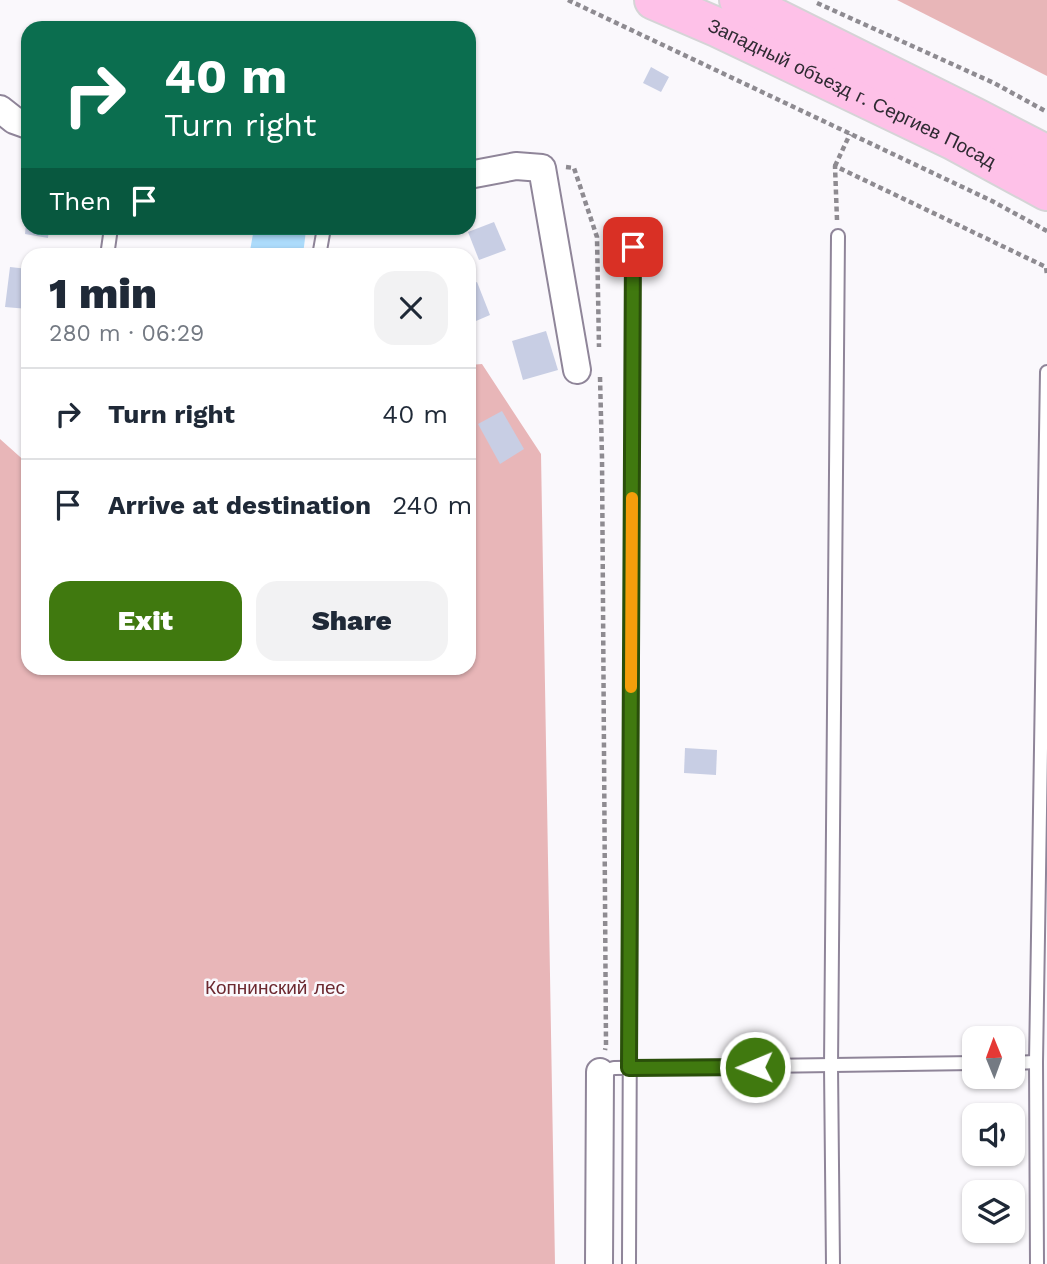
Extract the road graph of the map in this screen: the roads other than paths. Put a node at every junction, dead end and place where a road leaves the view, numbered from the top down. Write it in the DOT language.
graph roads {
  1 [pos="654,0"];
  2 [pos="738,0"];
  3 [pos="0,109"];
  4 [pos="21,122"];
  5 [pos="1047,155"];
  6 [pos="476,174"];
  7 [pos="1047,191"];
  8 [pos="838,236"];
  9 [pos="633,247"];
  10 [pos="589,372"];
  11 [pos="1047,372"];
  12 [pos="1026,1062"];
  13 [pos="1036,1062"];
  14 [pos="962,1063"];
  15 [pos="831,1066"];
  16 [pos="629,1068"];
  17 [pos="600,1072"];
  18 [pos="598,1264"];
  19 [pos="629,1264"];
  20 [pos="833,1264"];
  21 [pos="1037,1264"];
  1 -- 7 [label="main road, Западный объезд г. Сергиев Посад"];
  2 -- 5 [label="main road, Западный объезд г. Сергиев Посад"];
  3 -- 4 [label="street"];
  6 -- 10 [label="street"];
  8 -- 15 [label="lane"];
  9 -- 16 [label="lane"];
  11 -- 13 [label="lane"];
  12 -- 13 [label="lane"];
  13 -- 21 [label="lane"];
  14 -- 15 [label="lane"];
  15 -- 16 [label="lane"];
  15 -- 20 [label="lane"];
  16 -- 17 [label="lane"];
  16 -- 19 [label="lane"];
  17 -- 18 [label="street"];
}
